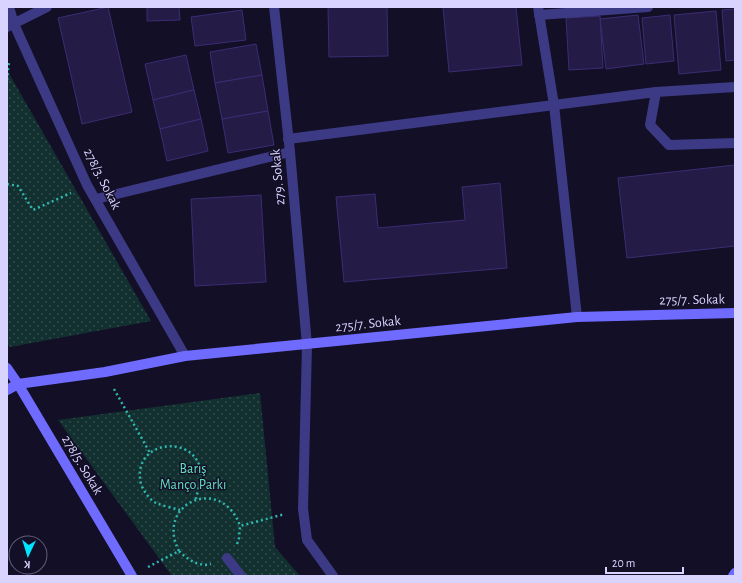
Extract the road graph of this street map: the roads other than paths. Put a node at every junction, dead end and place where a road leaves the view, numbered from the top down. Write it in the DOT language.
graph roads {
  1 [pos="8,7"];
  2 [pos="47,7"];
  3 [pos="274,7"];
  4 [pos="648,7"];
  5 [pos="539,11"];
  6 [pos="10,26"];
  7 [pos="735,86"];
  8 [pos="656,92"];
  9 [pos="554,104"];
  10 [pos="288,139"];
  11 [pos="735,143"];
  12 [pos="290,152"];
  13 [pos="96,199"];
  14 [pos="735,313"];
  15 [pos="577,316"];
  16 [pos="307,345"];
  17 [pos="185,356"];
  18 [pos="7,368"];
  19 [pos="18,384"];
  20 [pos="7,390"];
  21 [pos="228,558"];
  22 [pos="735,573"];
  23 [pos="132,575"];
  24 [pos="242,576"];
  25 [pos="333,576"];
  26 [pos="733,576"];
  1 -- 6 [label="street, 278/3. Sokak"];
  2 -- 6 [label="street"];
  3 -- 10 [label="street, 279. Sokak"];
  4 -- 5 [label="street"];
  5 -- 9 [label="street"];
  6 -- 13 [label="street, 278/3. Sokak"];
  7 -- 8 [label="street"];
  8 -- 9 [label="street"];
  8 -- 11 [label="street"];
  9 -- 10 [label="street"];
  9 -- 15 [label="street"];
  10 -- 12 [label="street, 279. Sokak"];
  12 -- 13 [label="street"];
  12 -- 16 [label="street, 279. Sokak"];
  13 -- 17 [label="street, 278/3. Sokak"];
  14 -- 15 [label="street, 275/7. Sokak"];
  15 -- 16 [label="street, 275/7. Sokak"];
  16 -- 17 [label="street, 275/7. Sokak"];
  16 -- 25 [label="street, 279. Sokak"];
  17 -- 19 [label="street, 275/7. Sokak"];
  18 -- 19 [label="street, 278/5. Sokak"];
  19 -- 20 [label="street, 275/7. Sokak"];
  19 -- 23 [label="street, 278/5. Sokak"];
  21 -- 24 [label="street"];
  22 -- 26 [label="street"];
}
